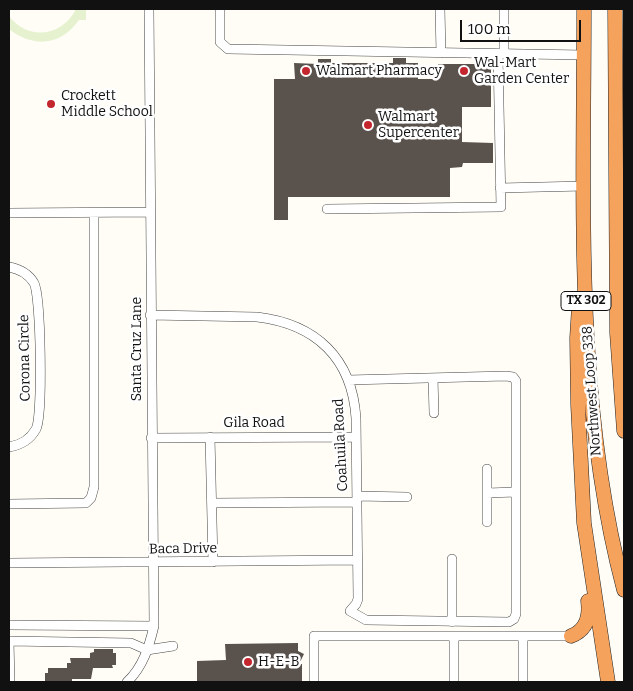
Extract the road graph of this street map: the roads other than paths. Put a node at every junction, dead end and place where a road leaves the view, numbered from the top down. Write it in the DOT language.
graph roads {
  1 [pos="149,9"];
  2 [pos="220,9"];
  3 [pos="440,9"];
  4 [pos="504,9"];
  5 [pos="584,9"];
  6 [pos="615,9"];
  7 [pos="440,53"];
  8 [pos="501,54"];
  9 [pos="584,55"];
  10 [pos="616,130"];
  11 [pos="584,186"];
  12 [pos="500,188"];
  13 [pos="327,209"];
  14 [pos="94,212"];
  15 [pos="150,212"];
  16 [pos="9,213"];
  17 [pos="583,243"];
  18 [pos="9,267"];
  19 [pos="624,279"];
  20 [pos="150,315"];
  21 [pos="433,378"];
  22 [pos="348,380"];
  23 [pos="434,413"];
  24 [pos="624,431"];
  25 [pos="210,437"];
  26 [pos="356,437"];
  27 [pos="151,438"];
  28 [pos="580,441"];
  29 [pos="9,447"];
  30 [pos="487,469"];
  31 [pos="516,492"];
  32 [pos="487,493"];
  33 [pos="406,497"];
  34 [pos="357,499"];
  35 [pos="212,503"];
  36 [pos="9,504"];
  37 [pos="488,522"];
  38 [pos="452,559"];
  39 [pos="358,560"];
  40 [pos="9,562"];
  41 [pos="213,562"];
  42 [pos="153,563"];
  43 [pos="624,590"];
  44 [pos="452,622"];
  45 [pos="9,625"];
  46 [pos="154,626"];
  47 [pos="454,636"];
  48 [pos="523,636"];
  49 [pos="571,636"];
  50 [pos="9,641"];
  51 [pos="173,646"];
  52 [pos="147,650"];
  53 [pos="10,682"];
  54 [pos="127,682"];
  55 [pos="314,682"];
  56 [pos="454,682"];
  57 [pos="523,682"];
  58 [pos="608,682"];
  1 -- 15 [label="street, Santa Cruz Lane"];
  2 -- 7 [label="street"];
  3 -- 7 [label="street"];
  4 -- 8 [label="street"];
  5 -- 9 [label="highway, Northwest Loop 338 / TX 302"];
  6 -- 10 [label="highway, Northwest Loop 338 / TX 302"];
  7 -- 8 [label="street"];
  8 -- 9 [label="street"];
  8 -- 12 [label="street"];
  9 -- 11 [label="highway, Northwest Loop 338 / TX 302"];
  10 -- 19 [label="highway"];
  10 -- 24 [label="highway, Northwest Loop 338 / TX 302"];
  11 -- 12 [label="street"];
  11 -- 17 [label="highway, Northwest Loop 338 / TX 302"];
  12 -- 13 [label="street"];
  14 -- 15 [label="street"];
  14 -- 16 [label="street"];
  14 -- 36 [label="street"];
  15 -- 20 [label="street, Santa Cruz Lane"];
  17 -- 28 [label="highway"];
  17 -- 43 [label="highway, Northwest Loop 338 / TX 302"];
  18 -- 29 [label="street, Corona Circle"];
  20 -- 22 [label="street, Coahuila Road"];
  20 -- 27 [label="street, Santa Cruz Lane"];
  21 -- 22 [label="street"];
  21 -- 23 [label="street"];
  21 -- 31 [label="street"];
  22 -- 26 [label="street, Coahuila Road"];
  25 -- 26 [label="street, Gila Road"];
  25 -- 27 [label="street, Gila Road"];
  25 -- 35 [label="street"];
  26 -- 34 [label="street, Coahuila Road"];
  27 -- 42 [label="street, Santa Cruz Lane"];
  28 -- 49 [label="highway"];
  28 -- 58 [label="highway"];
  30 -- 32 [label="street"];
  31 -- 32 [label="street"];
  31 -- 44 [label="street"];
  32 -- 37 [label="street"];
  33 -- 34 [label="street"];
  34 -- 35 [label="street"];
  34 -- 39 [label="street, Coahuila Road"];
  35 -- 41 [label="street"];
  38 -- 44 [label="street"];
  39 -- 41 [label="street, Baca Drive"];
  39 -- 44 [label="street, Coahuila Road"];
  40 -- 42 [label="street, Baca Drive"];
  41 -- 42 [label="street, Baca Drive"];
  42 -- 46 [label="street, Santa Cruz Lane"];
  45 -- 46 [label="street"];
  46 -- 52 [label="street, Santa Cruz Lane"];
  47 -- 48 [label="street"];
  47 -- 55 [label="street"];
  47 -- 56 [label="street"];
  48 -- 49 [label="street"];
  48 -- 57 [label="street"];
  50 -- 52 [label="street"];
  50 -- 53 [label="street"];
  51 -- 52 [label="street"];
  52 -- 54 [label="street, Santa Cruz Lane"];
}
